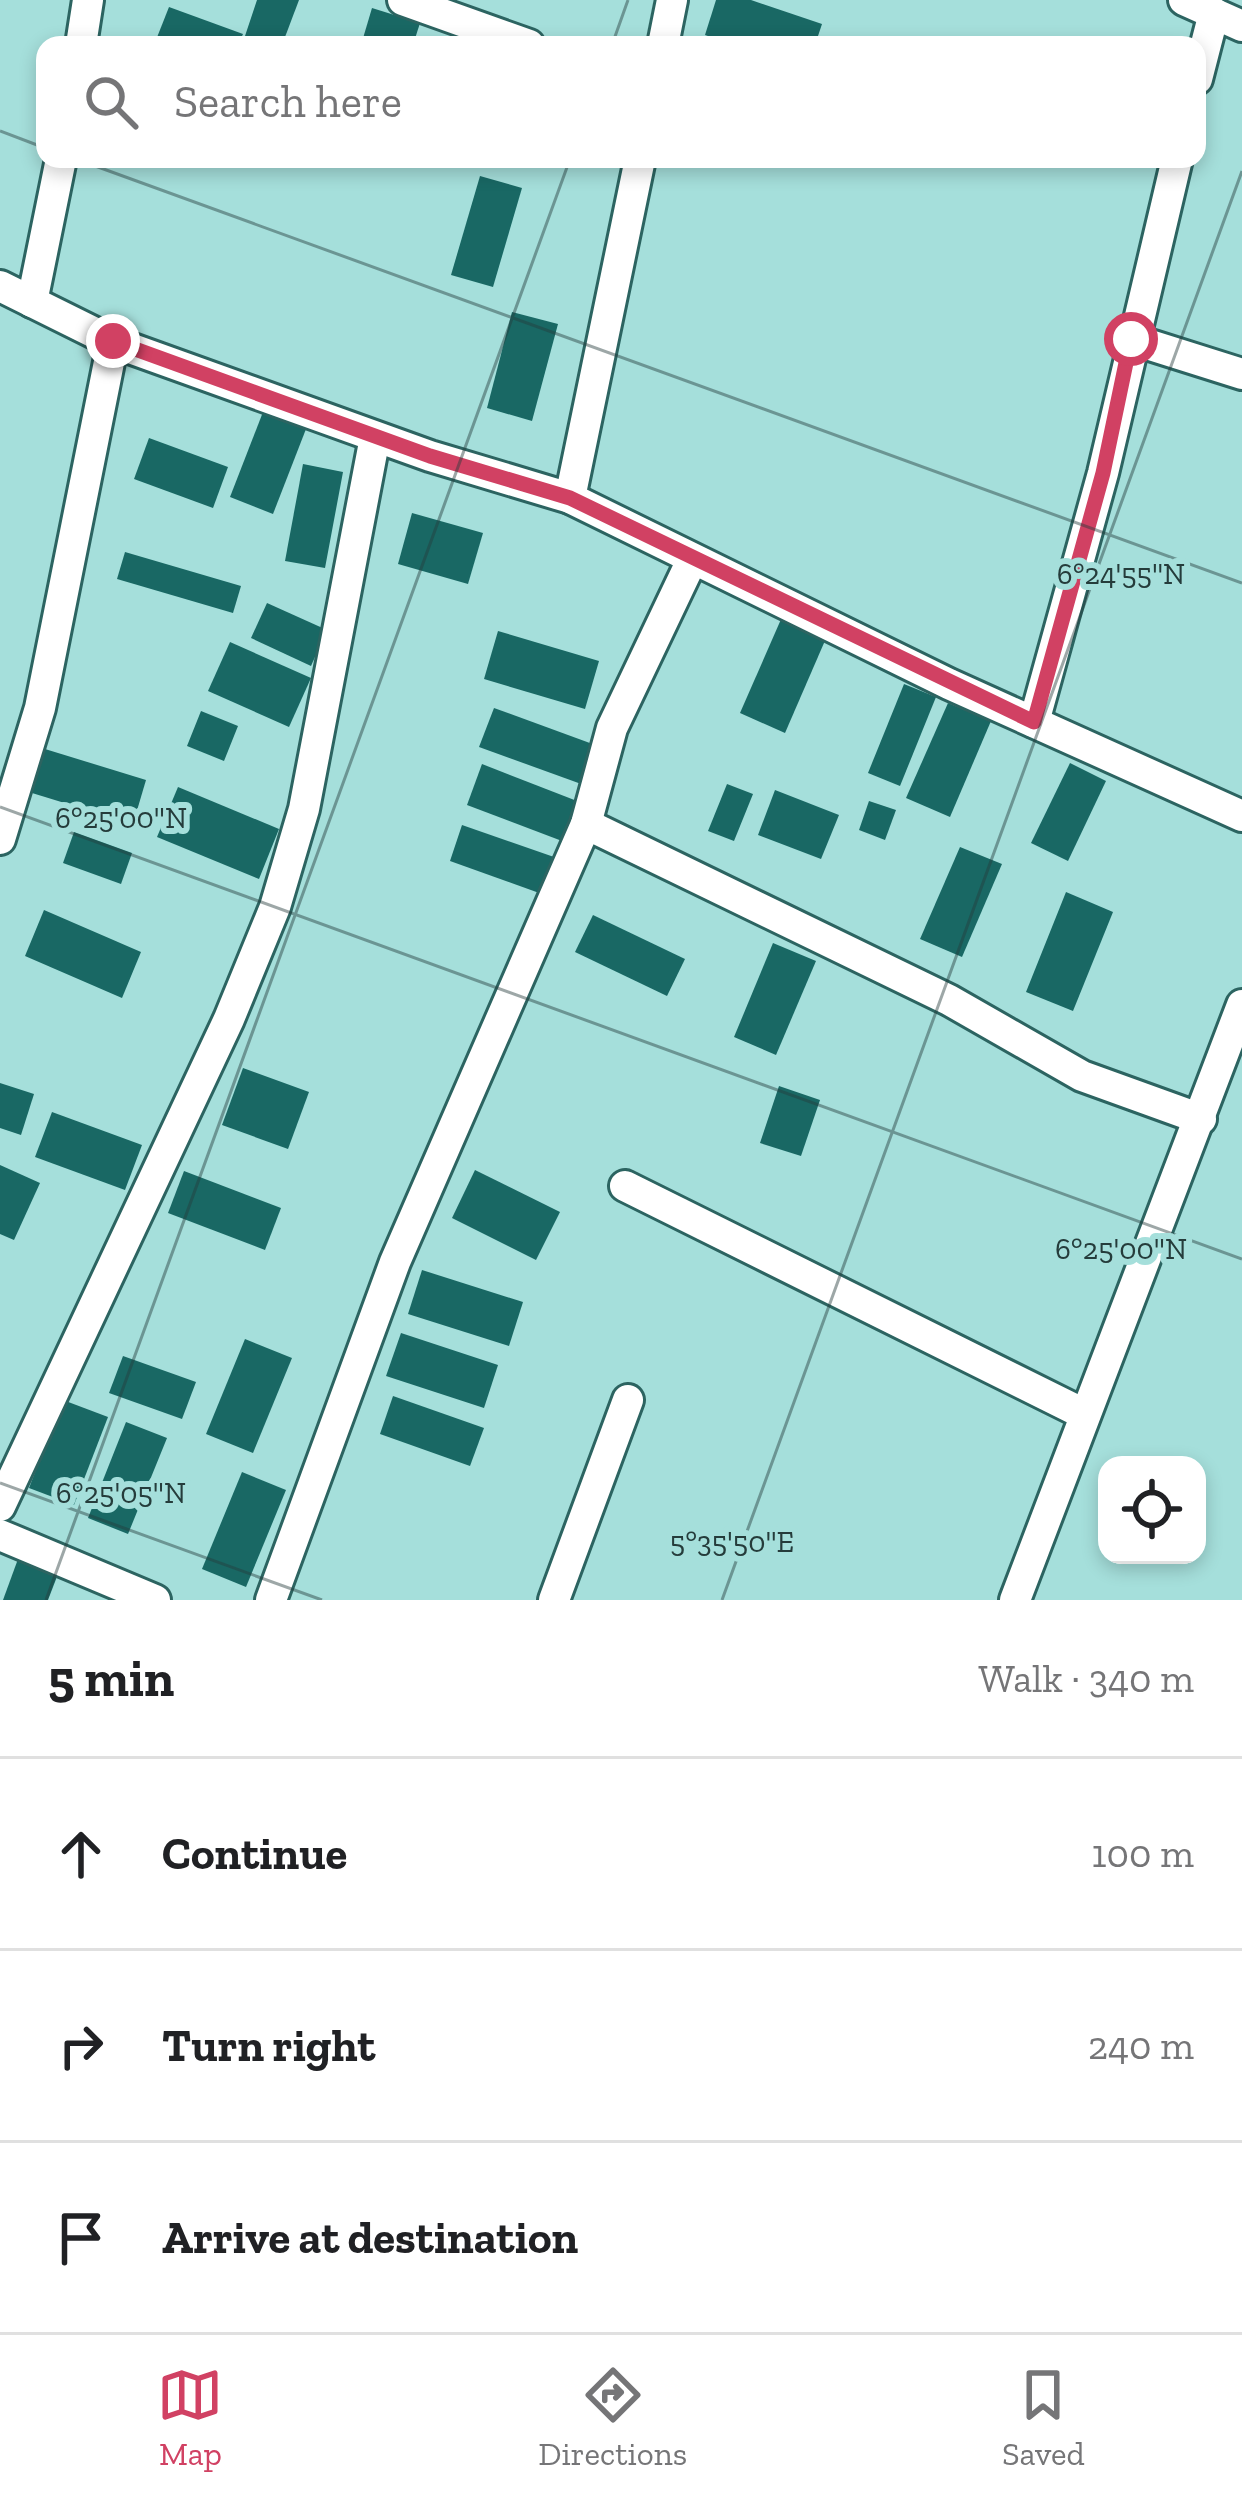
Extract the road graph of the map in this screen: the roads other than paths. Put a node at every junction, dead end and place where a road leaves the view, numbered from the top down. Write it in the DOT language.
graph roads {
  1 [pos="88,0"];
  2 [pos="403,0"];
  3 [pos="671,0"];
  4 [pos="1184,0"];
  5 [pos="1228,20"];
  6 [pos="82,36"];
  7 [pos="504,36"];
  8 [pos="665,36"];
  9 [pos="1206,62"];
  10 [pos="59,168"];
  11 [pos="638,168"];
  12 [pos="1175,168"];
  13 [pos="0,286"];
  14 [pos="32,302"];
  15 [pos="1131,339"];
  16 [pos="113,341"];
  17 [pos="1242,374"];
  18 [pos="374,436"];
  19 [pos="570,498"];
  20 [pos="692,560"];
  21 [pos="1034,722"];
  22 [pos="1242,816"];
  23 [pos="586,824"];
  24 [pos="0,839"];
  25 [pos="1242,1005"];
  26 [pos="1201,1119"];
  27 [pos="625,1186"];
  28 [pos="628,1400"];
  29 [pos="1084,1414"];
  30 [pos="0,1506"];
  31 [pos="0,1535"];
  32 [pos="155,1600"];
  33 [pos="271,1600"];
  34 [pos="554,1600"];
  35 [pos="1016,1600"];
  1 -- 6 [label="street"];
  2 -- 7 [label="street"];
  3 -- 8 [label="street"];
  4 -- 5 [label="street"];
  5 -- 9 [label="street"];
  10 -- 14 [label="street"];
  11 -- 19 [label="street"];
  12 -- 15 [label="street"];
  13 -- 14 [label="street"];
  14 -- 16 [label="street"];
  15 -- 17 [label="street"];
  15 -- 21 [label="street"];
  16 -- 18 [label="street"];
  16 -- 24 [label="street"];
  18 -- 19 [label="street"];
  18 -- 30 [label="street"];
  19 -- 20 [label="street"];
  20 -- 21 [label="street"];
  20 -- 23 [label="street"];
  21 -- 22 [label="street"];
  23 -- 26 [label="street"];
  23 -- 33 [label="street"];
  25 -- 26 [label="street"];
  26 -- 29 [label="street"];
  27 -- 29 [label="street"];
  28 -- 34 [label="street"];
  29 -- 35 [label="street"];
  31 -- 32 [label="street"];
}
